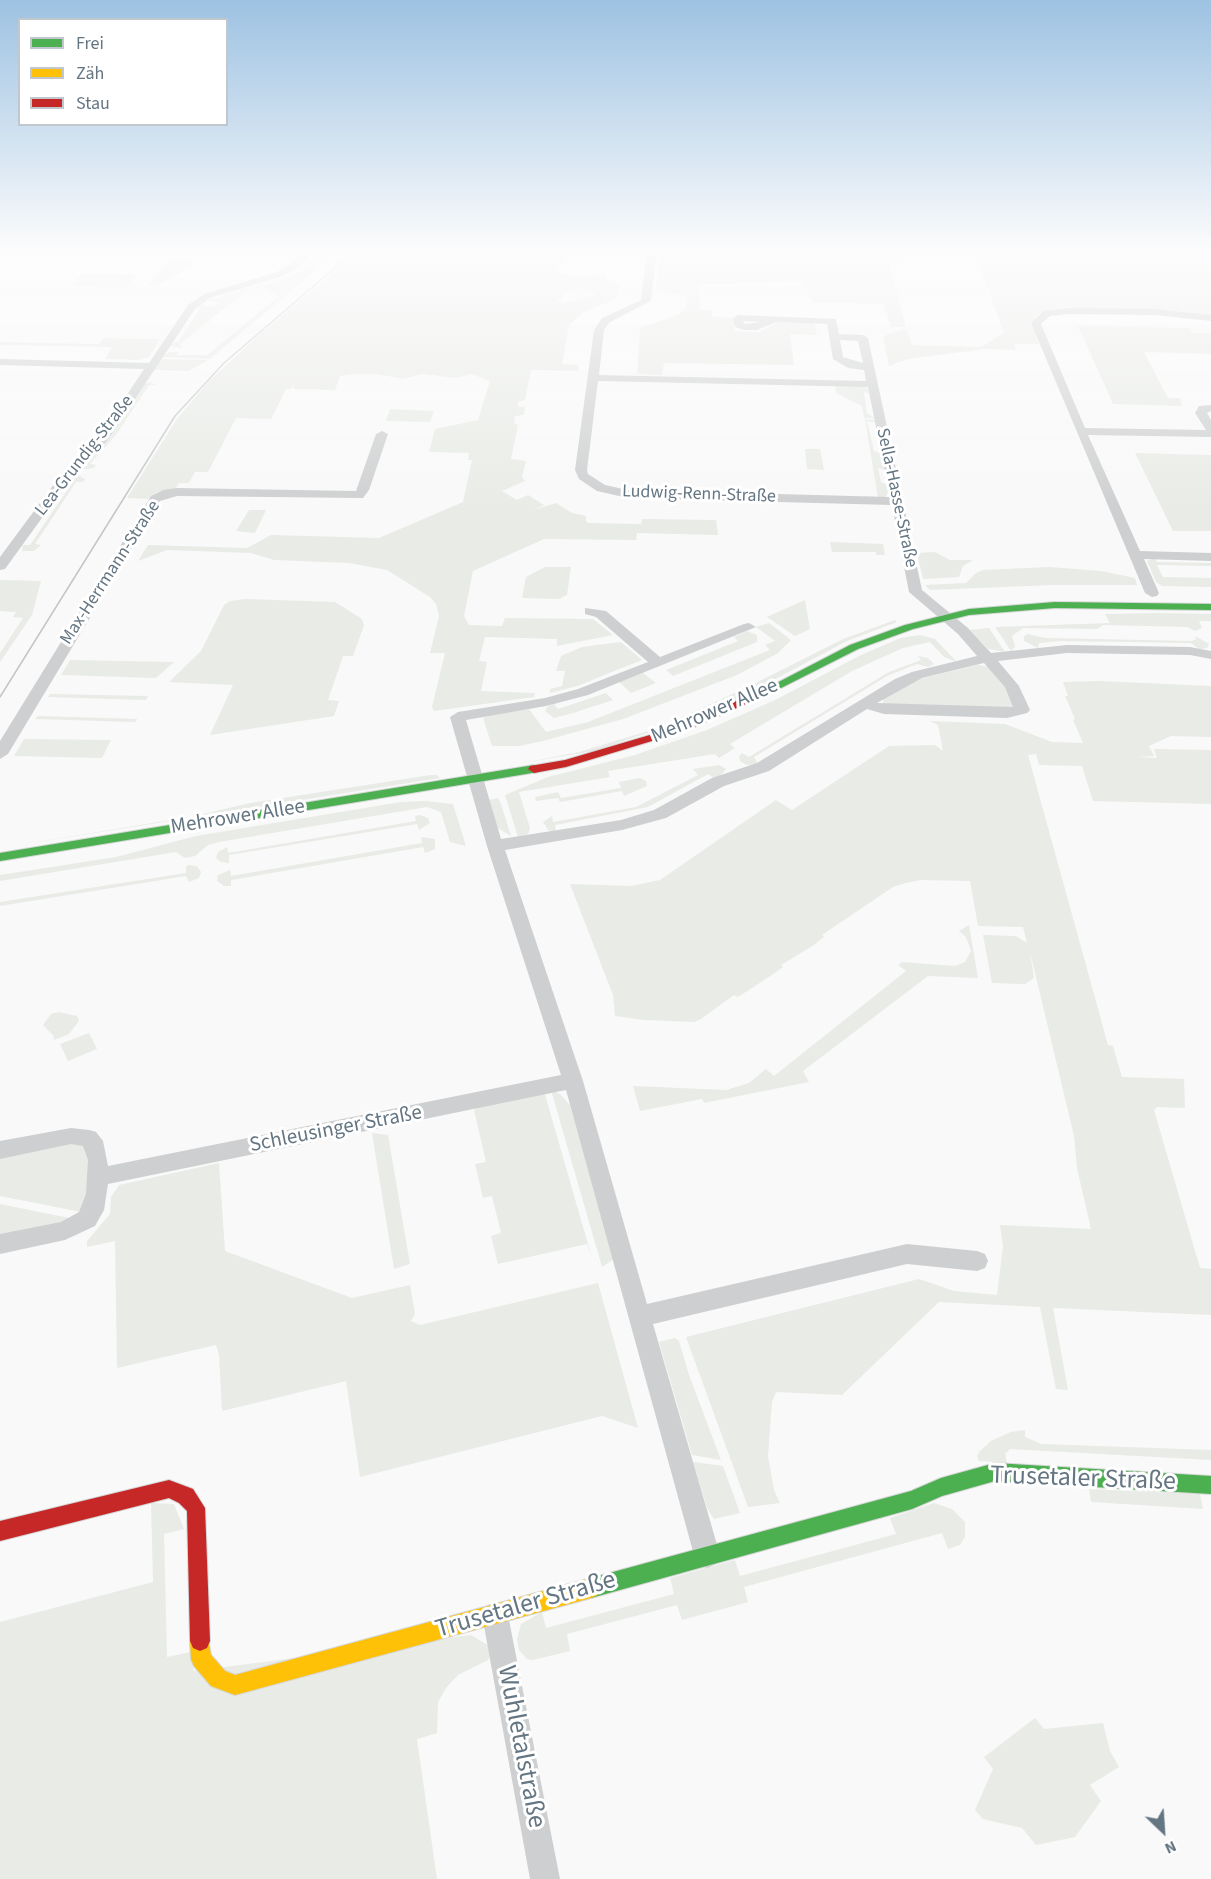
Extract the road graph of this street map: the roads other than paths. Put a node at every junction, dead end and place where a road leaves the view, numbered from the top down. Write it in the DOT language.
graph roads {
  1 [pos="172,336"];
  2 [pos="599,336"];
  3 [pos="1040,336"];
  4 [pos="834,337"];
  5 [pos="0,362"];
  6 [pos="150,366"];
  7 [pos="869,367"];
  8 [pos="593,378"];
  9 [pos="873,384"];
  10 [pos="1211,408"];
  11 [pos="1082,431"];
  12 [pos="1211,432"];
  13 [pos="382,434"];
  14 [pos="897,501"];
  15 [pos="1136,555"];
  16 [pos="1211,557"];
  17 [pos="0,566"];
  18 [pos="1152,593"];
  19 [pos="1211,594"];
  20 [pos="932,606"];
  21 [pos="1211,607"];
  22 [pos="590,611"];
  23 [pos="910,611"];
  24 [pos="945,617"];
  25 [pos="748,627"];
  26 [pos="1211,655"];
  27 [pos="987,658"];
  28 [pos="658,663"];
  29 [pos="866,704"];
  30 [pos="0,754"];
  31 [pos="476,769"];
  32 [pos="495,846"];
  33 [pos="0,857"];
  34 [pos="573,1081"];
  35 [pos="0,1150"];
  36 [pos="98,1177"];
  37 [pos="0,1244"];
  38 [pos="977,1261"];
  39 [pos="641,1316"];
  40 [pos="1211,1485"];
  41 [pos="0,1531"];
  42 [pos="707,1555"];
  43 [pos="495,1615"];
  44 [pos="545,1879"];
  1 -- 6 [label="street, Lea-Grundig-Straße"];
  2 -- 8 [label="street, Ludwig-Renn-Straße"];
  3 -- 11 [label="street"];
  4 -- 7 [label="street"];
  4 -- 7 [label="street, Sella-Hasse-Straße"];
  5 -- 6 [label="street"];
  6 -- 17 [label="street, Lea-Grundig-Straße"];
  7 -- 9 [label="street, Sella-Hasse-Straße"];
  8 -- 9 [label="street"];
  8 -- 14 [label="street, Ludwig-Renn-Straße"];
  9 -- 14 [label="street, Sella-Hasse-Straße"];
  10 -- 12 [label="street"];
  11 -- 12 [label="street"];
  11 -- 15 [label="street"];
  13 -- 30 [label="street, Max-Herrmann-Straße"];
  14 -- 20 [label="street, Sella-Hasse-Straße"];
  15 -- 16 [label="street"];
  15 -- 18 [label="street"];
  18 -- 19 [label="main road"];
  18 -- 20 [label="main road"];
  20 -- 23 [label="main road"];
  20 -- 24 [label="street"];
  21 -- 24 [label="main road, Mehrower Allee"];
  22 -- 28 [label="street"];
  24 -- 27 [label="street"];
  24 -- 31 [label="main road, Mehrower Allee"];
  25 -- 28 [label="street"];
  26 -- 27 [label="street"];
  27 -- 29 [label="street"];
  27 -- 29 [label="street"];
  28 -- 31 [label="street"];
  29 -- 32 [label="street"];
  31 -- 32 [label="street"];
  31 -- 33 [label="main road, Mehrower Allee"];
  32 -- 34 [label="street"];
  34 -- 36 [label="street, Schleusinger Straße"];
  34 -- 39 [label="street"];
  35 -- 36 [label="street"];
  36 -- 37 [label="street"];
  38 -- 39 [label="street"];
  39 -- 42 [label="street"];
  40 -- 42 [label="main road, Trusetaler Straße"];
  41 -- 43 [label="main road, Trusetaler Straße"];
  42 -- 43 [label="main road, Trusetaler Straße"];
  43 -- 44 [label="street, Wuhletalstraße"];
}
